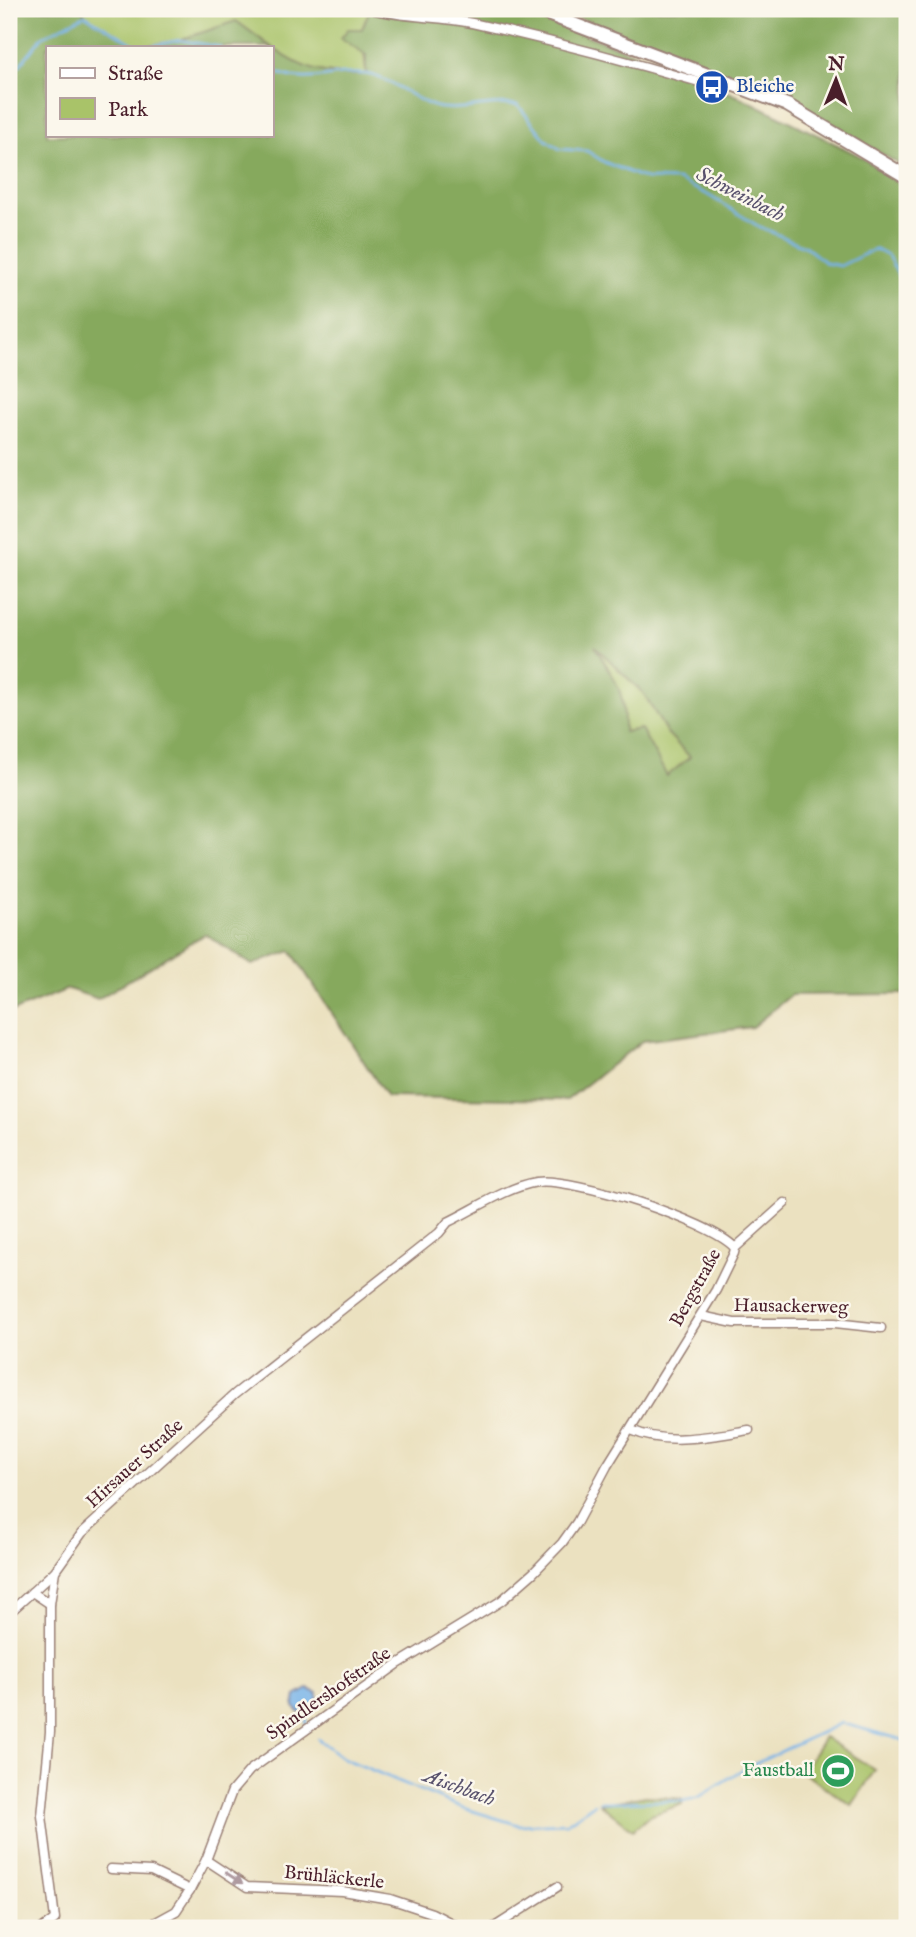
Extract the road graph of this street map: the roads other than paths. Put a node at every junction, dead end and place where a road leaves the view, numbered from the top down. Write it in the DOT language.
graph roads {
  1 [pos="371,9"];
  2 [pos="534,9"];
  3 [pos="715,76"];
  4 [pos="907,177"];
  5 [pos="540,1181"];
  6 [pos="785,1203"];
  7 [pos="735,1248"];
  8 [pos="701,1316"];
  9 [pos="881,1328"];
  10 [pos="631,1430"];
  11 [pos="748,1430"];
  12 [pos="577,1522"];
  13 [pos="55,1571"];
  14 [pos="32,1592"];
  15 [pos="50,1604"];
  16 [pos="9,1613"];
  17 [pos="206,1860"];
  18 [pos="111,1869"];
  19 [pos="557,1887"];
  20 [pos="190,1890"];
  21 [pos="158,1923"];
  22 [pos="43,1928"];
  23 [pos="145,1928"];
  24 [pos="168,1928"];
  25 [pos="461,1928"];
  26 [pos="493,1928"];
  1 -- 3 [label="street"];
  2 -- 3 [label="main road"];
  3 -- 4 [label="main road"];
  5 -- 7 [label="street, Bergstraße"];
  5 -- 13 [label="street, Hirsauer Straße"];
  6 -- 7 [label="street"];
  7 -- 8 [label="street, Bergstraße"];
  8 -- 9 [label="street, Hausackerweg"];
  8 -- 10 [label="street, Bergstraße"];
  10 -- 11 [label="street"];
  10 -- 12 [label="street, Bergstraße"];
  12 -- 17 [label="street, Spindlershofstraße"];
  13 -- 14 [label="street"];
  13 -- 15 [label="street, Hirsauer Straße"];
  14 -- 15 [label="street"];
  14 -- 16 [label="street"];
  15 -- 22 [label="street, Hirsauer Straße"];
  17 -- 20 [label="street, Spindlershofstraße"];
  17 -- 25 [label="street, Brühläckerle, one-way"];
  18 -- 20 [label="street"];
  19 -- 26 [label="street"];
  20 -- 21 [label="street, Spindlershofstraße"];
  21 -- 23 [label="street, Spindlershofstraße"];
  21 -- 24 [label="street"];
}
